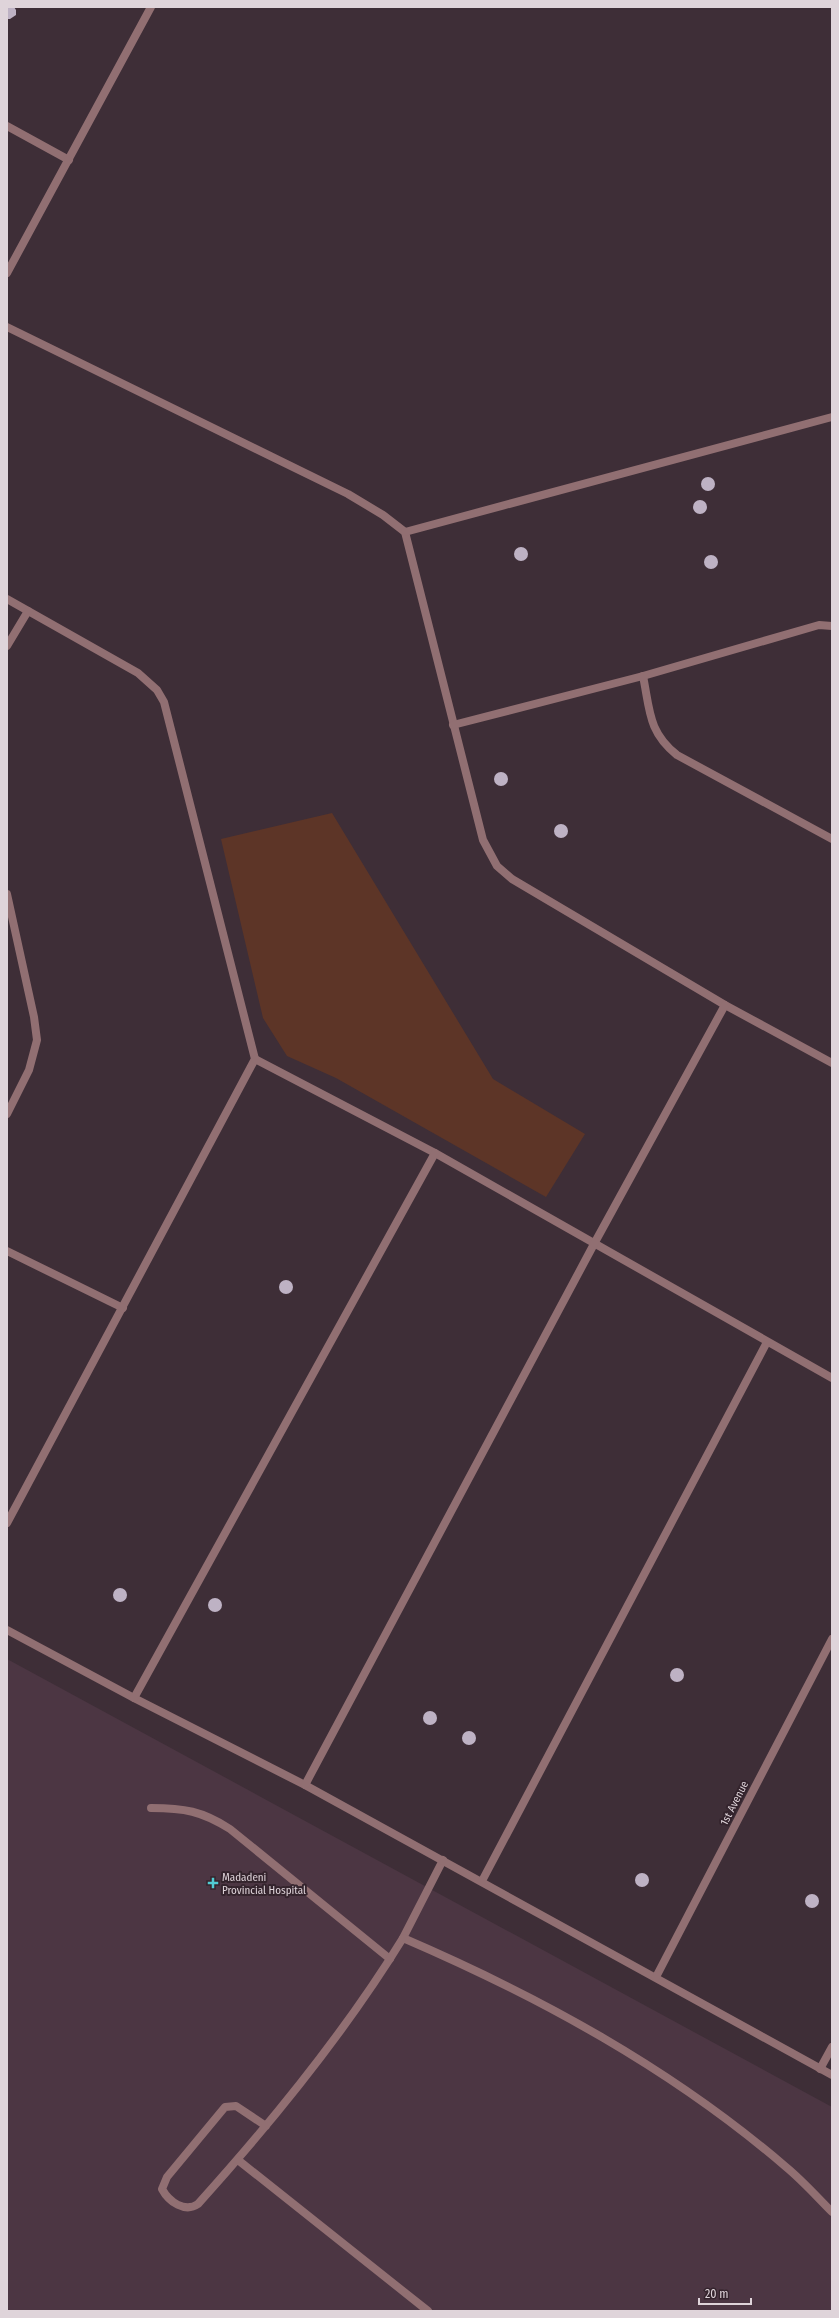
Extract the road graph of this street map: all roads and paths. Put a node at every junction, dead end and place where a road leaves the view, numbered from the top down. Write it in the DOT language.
graph roads {
  1 [pos="151,7"];
  2 [pos="7,126"];
  3 [pos="69,160"];
  4 [pos="7,273"];
  5 [pos="7,327"];
  6 [pos="832,417"];
  7 [pos="406,532"];
  8 [pos="7,599"];
  9 [pos="28,611"];
  10 [pos="832,626"];
  11 [pos="7,646"];
  12 [pos="642,676"];
  13 [pos="453,725"];
  14 [pos="832,839"];
  15 [pos="7,894"];
  16 [pos="725,1005"];
  17 [pos="255,1059"];
  18 [pos="832,1063"];
  19 [pos="7,1114"];
  20 [pos="434,1153"];
  21 [pos="594,1244"];
  22 [pos="7,1251"];
  23 [pos="122,1308"];
  24 [pos="767,1342"];
  25 [pos="832,1378"];
  26 [pos="7,1523"];
  27 [pos="7,1630"];
  28 [pos="832,1639"];
  29 [pos="134,1698"];
  30 [pos="305,1785"];
  31 [pos="151,1808"];
  32 [pos="443,1860"];
  33 [pos="482,1881"];
  34 [pos="403,1938"];
  35 [pos="390,1959"];
  36 [pos="656,1977"];
  37 [pos="832,2047"];
  38 [pos="820,2068"];
  39 [pos="832,2075"];
  40 [pos="266,2126"];
  41 [pos="238,2160"];
  42 [pos="832,2212"];
  43 [pos="428,2311"];
  1 -- 3 [label="street"];
  2 -- 3 [label="street"];
  3 -- 4 [label="street"];
  5 -- 7 [label="street"];
  6 -- 7 [label="street"];
  7 -- 13 [label="street"];
  8 -- 9 [label="street"];
  9 -- 11 [label="street"];
  9 -- 17 [label="street"];
  10 -- 12 [label="street"];
  12 -- 13 [label="street"];
  12 -- 14 [label="street"];
  13 -- 16 [label="street"];
  15 -- 19 [label="street"];
  16 -- 18 [label="street"];
  16 -- 21 [label="street"];
  17 -- 20 [label="street"];
  17 -- 23 [label="street"];
  20 -- 21 [label="street"];
  20 -- 29 [label="street"];
  21 -- 24 [label="street"];
  21 -- 30 [label="street"];
  22 -- 23 [label="street"];
  23 -- 26 [label="street"];
  24 -- 25 [label="street"];
  24 -- 33 [label="street"];
  27 -- 29 [label="street"];
  28 -- 36 [label="street, 1st Avenue"];
  29 -- 30 [label="street"];
  30 -- 32 [label="street"];
  31 -- 35 [label="street"];
  32 -- 33 [label="street"];
  32 -- 34 [label="street"];
  33 -- 36 [label="street"];
  34 -- 35 [label="street"];
  34 -- 42 [label="street"];
  35 -- 40 [label="street"];
  36 -- 38 [label="street"];
  37 -- 38 [label="street"];
  38 -- 39 [label="street"];
  40 -- 41 [label="street"];
  40 -- 41 [label="street"];
  41 -- 43 [label="street"];
}
